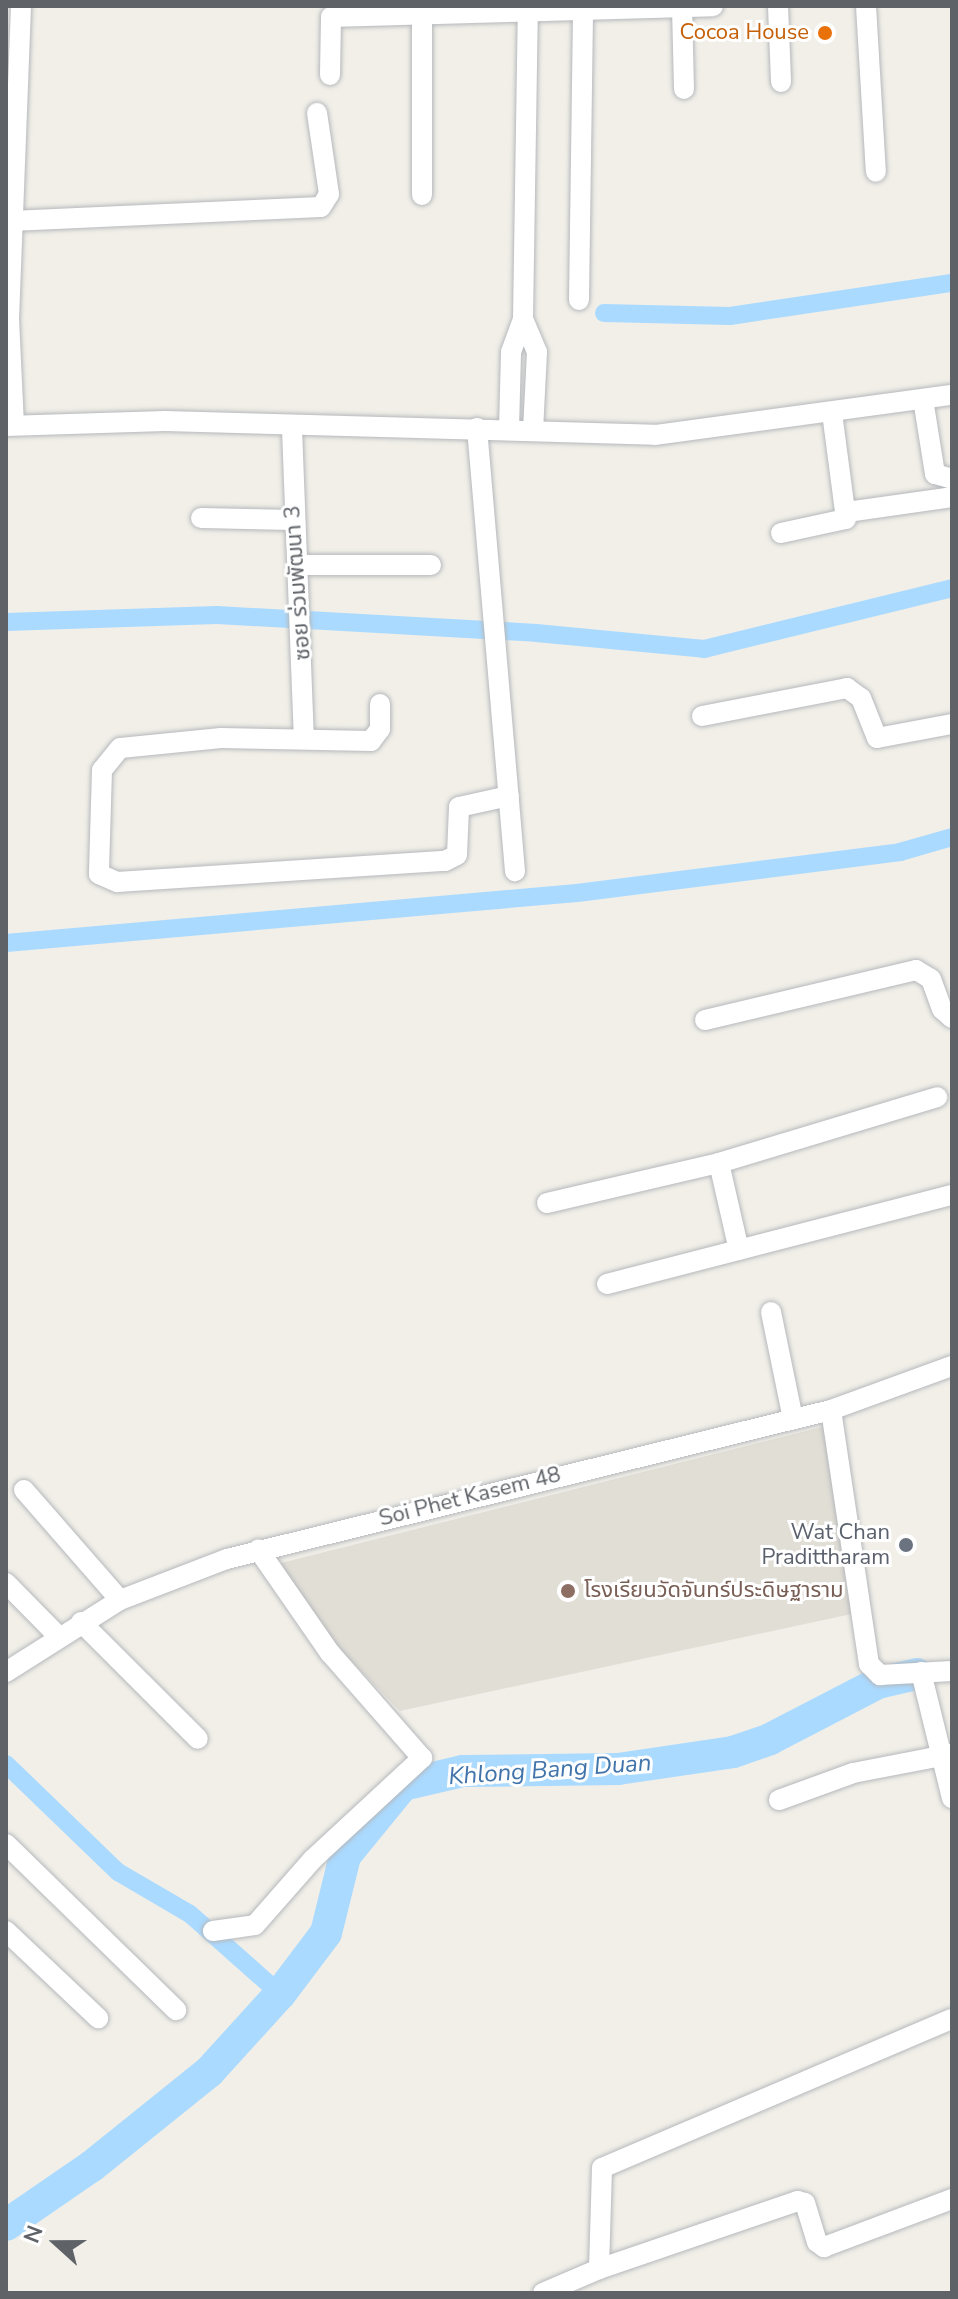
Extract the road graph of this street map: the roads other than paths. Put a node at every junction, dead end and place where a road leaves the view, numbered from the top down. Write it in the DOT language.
graph roads {
  1 [pos="713,6"];
  2 [pos="778,6"];
  3 [pos="866,6"];
  4 [pos="682,7"];
  5 [pos="583,10"];
  6 [pos="528,12"];
  7 [pos="422,15"];
  8 [pos="16,17"];
  9 [pos="330,75"];
  10 [pos="781,82"];
  11 [pos="684,89"];
  12 [pos="317,113"];
  13 [pos="876,172"];
  14 [pos="422,195"];
  15 [pos="11,221"];
  16 [pos="579,300"];
  17 [pos="523,319"];
  18 [pos="952,395"];
  19 [pos="923,399"];
  20 [pos="832,412"];
  21 [pos="10,425"];
  22 [pos="477,428"];
  23 [pos="292,429"];
  24 [pos="509,429"];
  25 [pos="533,430"];
  26 [pos="952,479"];
  27 [pos="952,497"];
  28 [pos="847,512"];
  29 [pos="201,518"];
  30 [pos="293,520"];
  31 [pos="781,533"];
  32 [pos="298,565"];
  33 [pos="431,565"];
  34 [pos="380,704"];
  35 [pos="702,716"];
  36 [pos="952,724"];
  37 [pos="304,737"];
  38 [pos="509,796"];
  39 [pos="515,871"];
  40 [pos="952,1018"];
  41 [pos="705,1020"];
  42 [pos="937,1097"];
  43 [pos="719,1163"];
  44 [pos="952,1195"];
  45 [pos="547,1203"];
  46 [pos="739,1250"];
  47 [pos="607,1284"];
  48 [pos="771,1312"];
  49 [pos="952,1366"];
  50 [pos="831,1410"];
  51 [pos="793,1419"];
  52 [pos="24,1490"];
  53 [pos="258,1549"];
  54 [pos="6,1583"];
  55 [pos="120,1600"];
  56 [pos="81,1622"];
  57 [pos="58,1636"];
  58 [pos="952,1671"];
  59 [pos="6,1672"];
  60 [pos="923,1684"];
  61 [pos="198,1739"];
  62 [pos="945,1755"];
  63 [pos="952,1798"];
  64 [pos="779,1800"];
  65 [pos="6,1844"];
  66 [pos="213,1931"];
  67 [pos="8,1938"];
  68 [pos="176,2010"];
  69 [pos="98,2018"];
  70 [pos="952,2019"];
  71 [pos="952,2199"];
  72 [pos="599,2269"];
  73 [pos="543,2293"];
  1 -- 4 [label="street"];
  2 -- 10 [label="street"];
  3 -- 13 [label="street"];
  4 -- 5 [label="street"];
  4 -- 11 [label="street"];
  5 -- 6 [label="street"];
  5 -- 16 [label="street"];
  6 -- 7 [label="street"];
  6 -- 17 [label="street"];
  7 -- 9 [label="street"];
  7 -- 14 [label="street"];
  8 -- 15 [label="street"];
  12 -- 15 [label="street"];
  15 -- 21 [label="street"];
  17 -- 24 [label="street"];
  17 -- 25 [label="street"];
  18 -- 19 [label="street"];
  19 -- 20 [label="street"];
  19 -- 26 [label="street"];
  20 -- 25 [label="street"];
  20 -- 28 [label="street"];
  21 -- 23 [label="street"];
  22 -- 23 [label="street"];
  22 -- 24 [label="street"];
  22 -- 38 [label="street"];
  23 -- 30 [label="street, ซอย ร่วมพัฒนา 3"];
  24 -- 25 [label="street"];
  27 -- 28 [label="street"];
  28 -- 31 [label="street"];
  29 -- 30 [label="street"];
  30 -- 32 [label="street, ซอย ร่วมพัฒนา 3"];
  32 -- 33 [label="street"];
  32 -- 37 [label="street, ซอย ร่วมพัฒนา 3"];
  34 -- 37 [label="street"];
  35 -- 36 [label="street"];
  37 -- 38 [label="street"];
  38 -- 39 [label="street"];
  40 -- 41 [label="street"];
  42 -- 43 [label="street"];
  43 -- 45 [label="street"];
  43 -- 46 [label="street"];
  44 -- 46 [label="street"];
  46 -- 47 [label="street"];
  48 -- 51 [label="street"];
  49 -- 50 [label="street, Soi Phet Kasem 48"];
  50 -- 51 [label="street, Soi Phet Kasem 48"];
  50 -- 60 [label="street"];
  51 -- 53 [label="street, Soi Phet Kasem 48"];
  52 -- 55 [label="street"];
  53 -- 55 [label="street, Soi Phet Kasem 48"];
  53 -- 66 [label="street"];
  54 -- 57 [label="street"];
  55 -- 56 [label="street, Soi Phet Kasem 48"];
  56 -- 57 [label="street, Soi Phet Kasem 48"];
  56 -- 61 [label="street"];
  57 -- 59 [label="street, Soi Phet Kasem 48"];
  58 -- 60 [label="street"];
  60 -- 62 [label="street"];
  62 -- 63 [label="street"];
  62 -- 64 [label="street"];
  65 -- 68 [label="street"];
  67 -- 69 [label="street"];
  70 -- 72 [label="street"];
  71 -- 72 [label="street"];
  72 -- 73 [label="street"];
}
